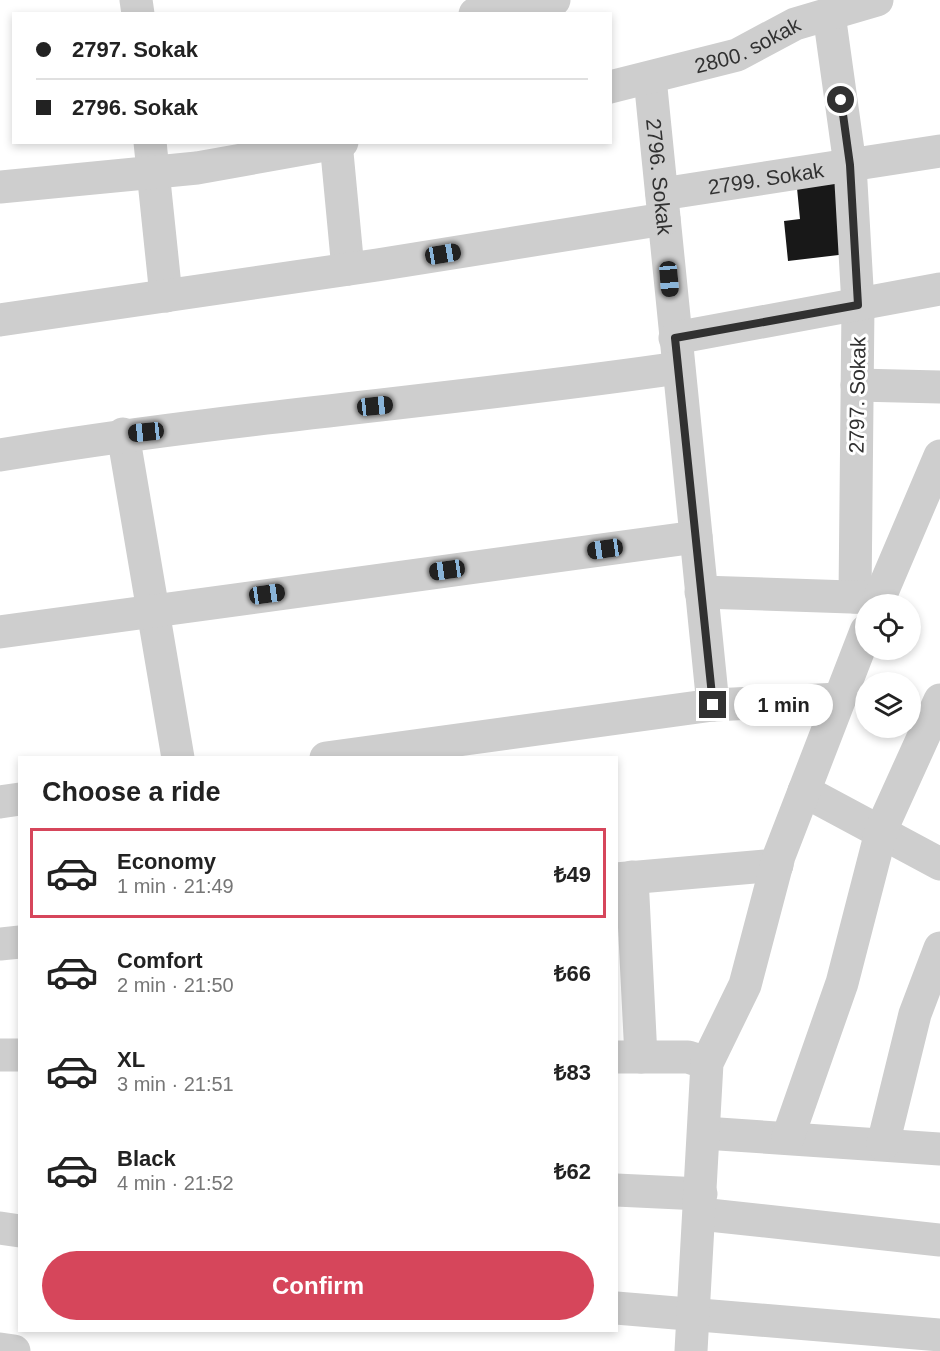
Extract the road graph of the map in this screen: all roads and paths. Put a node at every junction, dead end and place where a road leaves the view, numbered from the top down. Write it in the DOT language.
graph roads {
  1 [pos="554,0"];
  2 [pos="877,0"];
  3 [pos="486,12"];
  4 [pos="829,14"];
  5 [pos="650,78"];
  6 [pos="612,87"];
  7 [pos="332,144"];
  8 [pos="338,144"];
  9 [pos="940,151"];
  10 [pos="151,157"];
  11 [pos="850,165"];
  12 [pos="0,187"];
  13 [pos="663,206"];
  14 [pos="348,269"];
  15 [pos="940,289"];
  16 [pos="166,296"];
  17 [pos="858,305"];
  18 [pos="0,320"];
  19 [pos="677,353"];
  20 [pos="857,385"];
  21 [pos="940,387"];
  22 [pos="123,434"];
  23 [pos="0,455"];
  24 [pos="940,456"];
  25 [pos="696,537"];
  26 [pos="701,592"];
  27 [pos="870,594"];
  28 [pos="873,594"];
  29 [pos="855,599"];
  30 [pos="155,610"];
  31 [pos="0,632"];
  32 [pos="855,659"];
  33 [pos="839,699"];
  34 [pos="940,700"];
  35 [pos="713,705"];
  36 [pos="178,756"];
  37 [pos="341,756"];
  38 [pos="804,791"];
  39 [pos="18,800"];
  40 [pos="0,802"];
  41 [pos="880,834"];
  42 [pos="940,864"];
  43 [pos="777,865"];
  44 [pos="624,878"];
  45 [pos="18,942"];
  46 [pos="0,944"];
  47 [pos="940,948"];
  48 [pos="0,1055"];
  49 [pos="18,1055"];
  50 [pos="628,1057"];
  51 [pos="707,1063"];
  52 [pos="704,1133"];
  53 [pos="788,1137"];
  54 [pos="883,1144"];
  55 [pos="940,1149"];
  56 [pos="618,1190"];
  57 [pos="700,1204"];
  58 [pos="0,1228"];
  59 [pos="18,1231"];
  60 [pos="940,1240"];
  61 [pos="618,1308"];
  62 [pos="693,1316"];
  63 [pos="940,1335"];
  64 [pos="0,1349"];
  65 [pos="14,1351"];
  66 [pos="691,1351"];
  1 -- 3 [label="street"];
  2 -- 4 [label="street, 2800. sokak"];
  4 -- 5 [label="street, 2800. sokak"];
  4 -- 11 [label="street, 2797. Sokak"];
  5 -- 6 [label="street, 2800. sokak"];
  5 -- 13 [label="street, 2796. Sokak"];
  7 -- 10 [label="street"];
  8 -- 14 [label="street"];
  9 -- 11 [label="street, 2799. Sokak"];
  10 -- 12 [label="street"];
  10 -- 16 [label="street"];
  11 -- 13 [label="street, 2799. Sokak"];
  11 -- 17 [label="street, 2797. Sokak"];
  13 -- 14 [label="street, 2799. Sokak"];
  13 -- 19 [label="street, 2796. Sokak"];
  14 -- 16 [label="street, 2799. Sokak"];
  15 -- 17 [label="street"];
  16 -- 18 [label="street, 2799. Sokak"];
  17 -- 19 [label="street"];
  17 -- 20 [label="street, 2797. Sokak"];
  19 -- 22 [label="street"];
  19 -- 25 [label="street, 2796. Sokak"];
  20 -- 21 [label="street"];
  20 -- 27 [label="street, 2797. Sokak"];
  22 -- 23 [label="street"];
  22 -- 30 [label="street"];
  24 -- 28 [label="street"];
  25 -- 26 [label="street, 2796. Sokak"];
  25 -- 30 [label="street"];
  26 -- 29 [label="street"];
  26 -- 35 [label="street, 2796. Sokak"];
  30 -- 31 [label="street"];
  30 -- 36 [label="street"];
  32 -- 33 [label="street"];
  33 -- 35 [label="street"];
  33 -- 38 [label="street"];
  34 -- 41 [label="street"];
  35 -- 37 [label="street"];
  38 -- 41 [label="street"];
  38 -- 43 [label="street"];
  39 -- 40 [label="street"];
  41 -- 42 [label="street"];
  41 -- 53 [label="street"];
  43 -- 44 [label="street"];
  43 -- 51 [label="street"];
  44 -- 50 [label="street"];
  45 -- 46 [label="street"];
  47 -- 54 [label="street"];
  48 -- 49 [label="street"];
  50 -- 51 [label="street"];
  51 -- 52 [label="street"];
  52 -- 53 [label="street"];
  52 -- 57 [label="street"];
  53 -- 54 [label="street"];
  54 -- 55 [label="street"];
  56 -- 57 [label="street"];
  57 -- 60 [label="street"];
  57 -- 62 [label="street"];
  58 -- 59 [label="street"];
  61 -- 62 [label="street"];
  62 -- 63 [label="street"];
  62 -- 66 [label="street"];
  64 -- 65 [label="street"];
}
